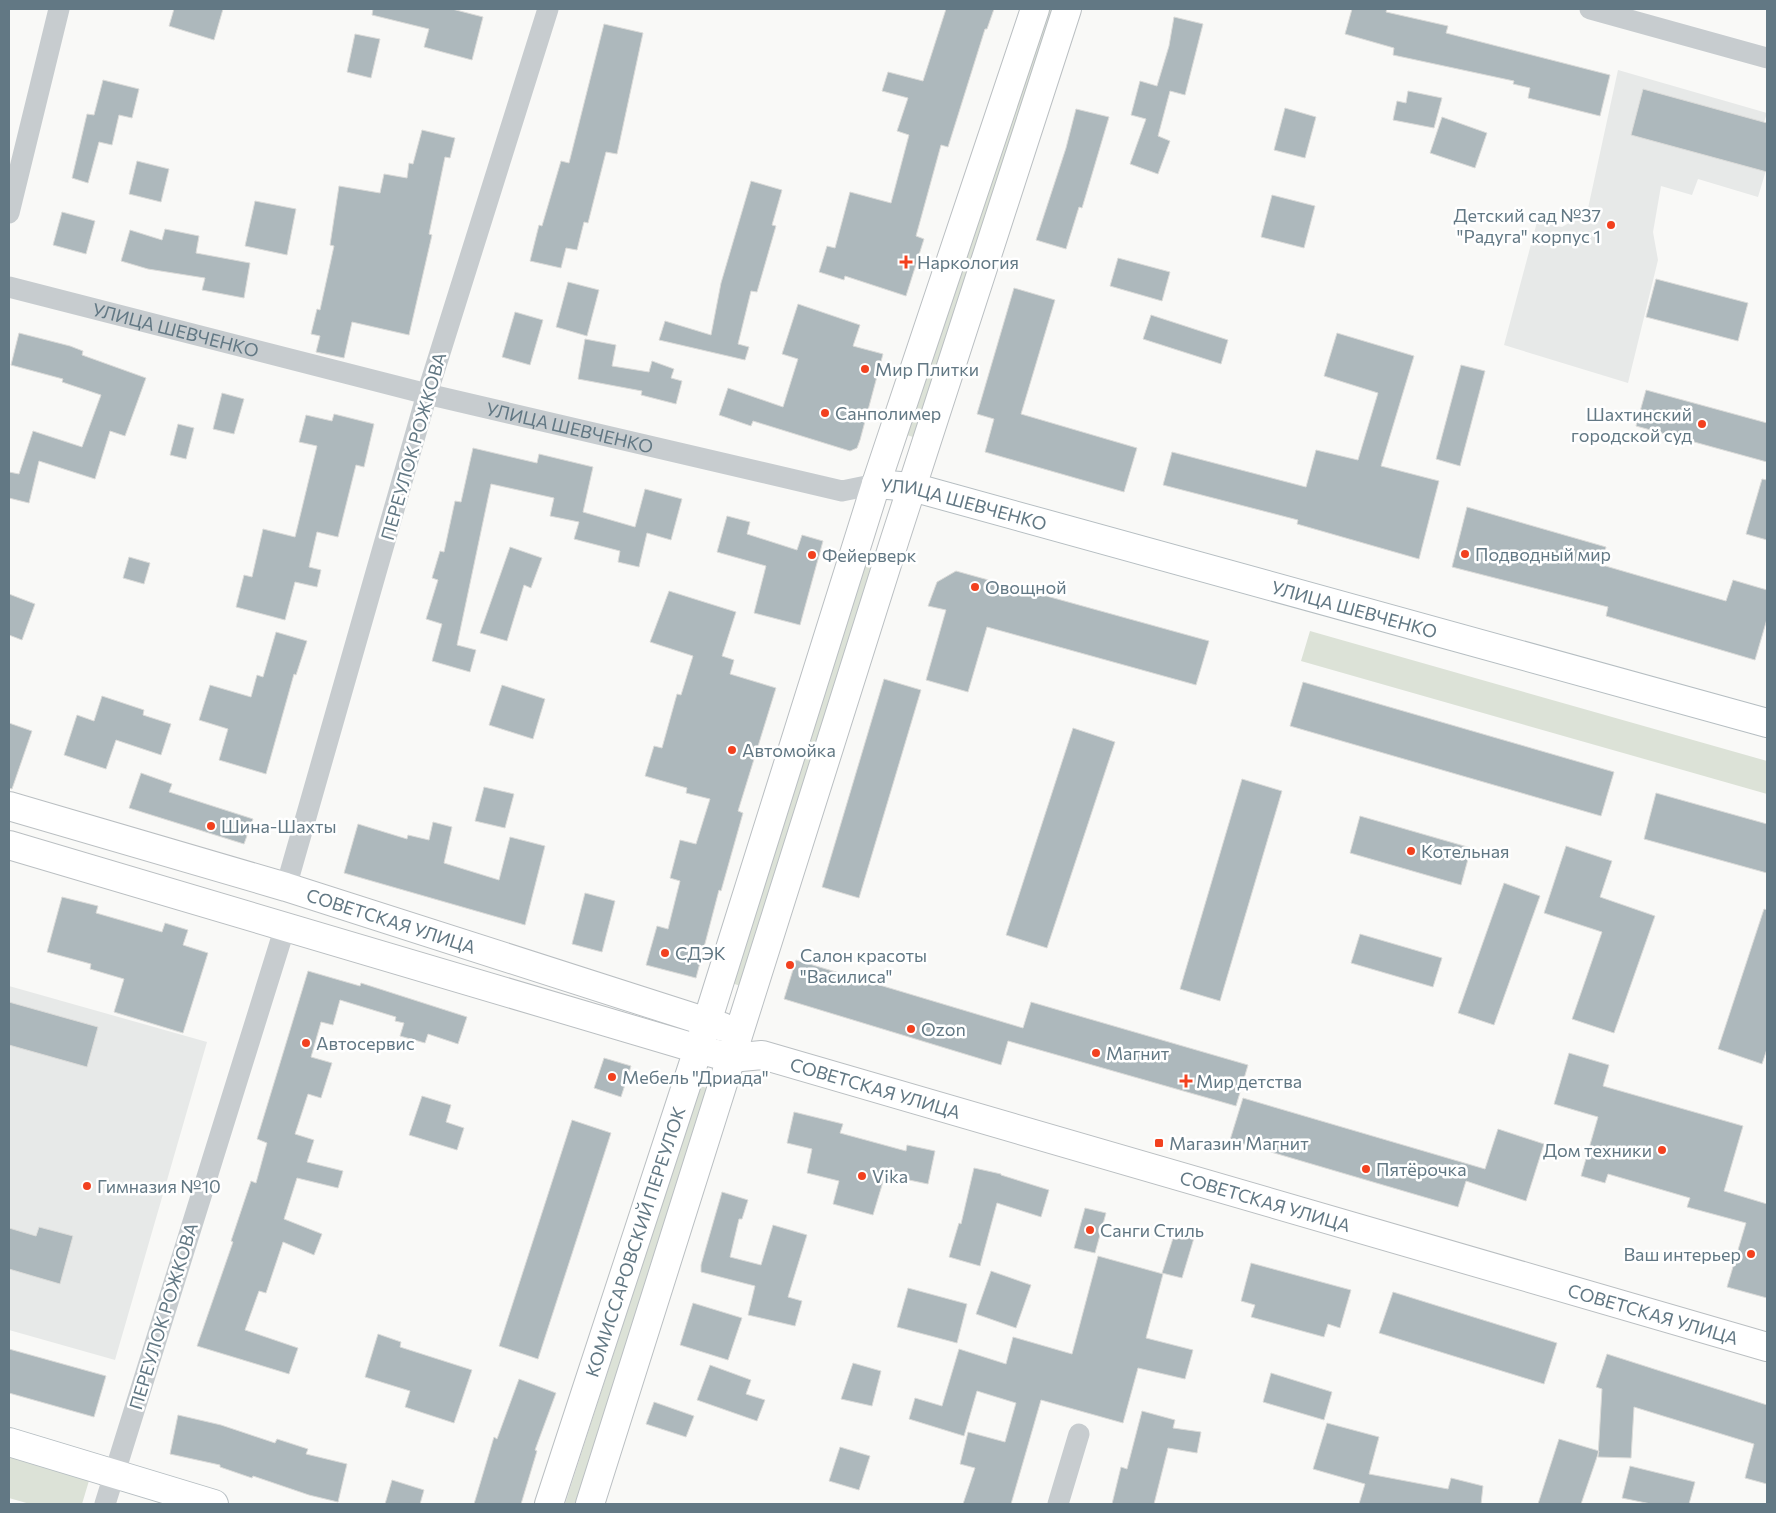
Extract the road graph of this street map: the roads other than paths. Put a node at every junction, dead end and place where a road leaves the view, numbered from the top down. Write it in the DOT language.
graph roads {
  1 [pos="59,9"];
  2 [pos="548,9"];
  3 [pos="1035,9"];
  4 [pos="1067,9"];
  5 [pos="1590,9"];
  6 [pos="1767,58"];
  7 [pos="9,213"];
  8 [pos="9,287"];
  9 [pos="427,394"];
  10 [pos="876,484"];
  11 [pos="912,487"];
  12 [pos="1767,723"];
  13 [pos="9,806"];
  14 [pos="9,845"];
  15 [pos="286,887"];
  16 [pos="285,927"];
  17 [pos="707,1022"];
  18 [pos="738,1031"];
  19 [pos="698,1048"];
  20 [pos="762,1055"];
  21 [pos="731,1058"];
  22 [pos="1767,1347"];
  23 [pos="1079,1434"];
  24 [pos="9,1442"];
  25 [pos="114,1475"];
  26 [pos="105,1504"];
  27 [pos="214,1504"];
  28 [pos="549,1504"];
  29 [pos="590,1504"];
  30 [pos="1058,1504"];
  1 -- 7 [label="street"];
  2 -- 9 [label="street, ПЕРЕУЛОК РОЖКОВА"];
  3 -- 10 [label="main road, КОМИССАРОВСКИЙ ПЕРЕУЛОК"];
  4 -- 11 [label="main road, КОМИССАРОВСКИЙ ПЕРЕУЛОК"];
  5 -- 6 [label="street"];
  8 -- 9 [label="street, УЛИЦА ШЕВЧЕНКО"];
  9 -- 10 [label="street, УЛИЦА ШЕВЧЕНКО"];
  9 -- 15 [label="street, ПЕРЕУЛОК РОЖКОВА"];
  10 -- 11 [label="main road, УЛИЦА ШЕВЧЕНКО"];
  10 -- 17 [label="main road, КОМИССАРОВСКИЙ ПЕРЕУЛОК"];
  11 -- 12 [label="main road, УЛИЦА ШЕВЧЕНКО"];
  11 -- 18 [label="main road, КОМИССАРОВСКИЙ ПЕРЕУЛОК"];
  13 -- 15 [label="main road, СОВЕТСКАЯ УЛИЦА"];
  14 -- 16 [label="main road, СОВЕТСКАЯ УЛИЦА"];
  15 -- 17 [label="main road, СОВЕТСКАЯ УЛИЦА"];
  16 -- 19 [label="main road, СОВЕТСКАЯ УЛИЦА"];
  16 -- 25 [label="street, ПЕРЕУЛОК РОЖКОВА"];
  17 -- 18 [label="main road, СОВЕТСКАЯ УЛИЦА"];
  17 -- 19 [label="main road, КОМИССАРОВСКИЙ ПЕРЕУЛОК"];
  18 -- 20 [label="main road, СОВЕТСКАЯ УЛИЦА"];
  18 -- 21 [label="main road, КОМИССАРОВСКИЙ ПЕРЕУЛОК"];
  19 -- 21 [label="main road, СОВЕТСКАЯ УЛИЦА"];
  19 -- 28 [label="main road, КОМИССАРОВСКИЙ ПЕРЕУЛОК"];
  20 -- 21 [label="main road, СОВЕТСКАЯ УЛИЦА"];
  20 -- 22 [label="main road, СОВЕТСКАЯ УЛИЦА"];
  21 -- 29 [label="main road, КОМИССАРОВСКИЙ ПЕРЕУЛОК"];
  23 -- 30 [label="street"];
  24 -- 25 [label="main road"];
  25 -- 26 [label="street, ПЕРЕУЛОК РОЖКОВА"];
  25 -- 27 [label="main road"];
}
